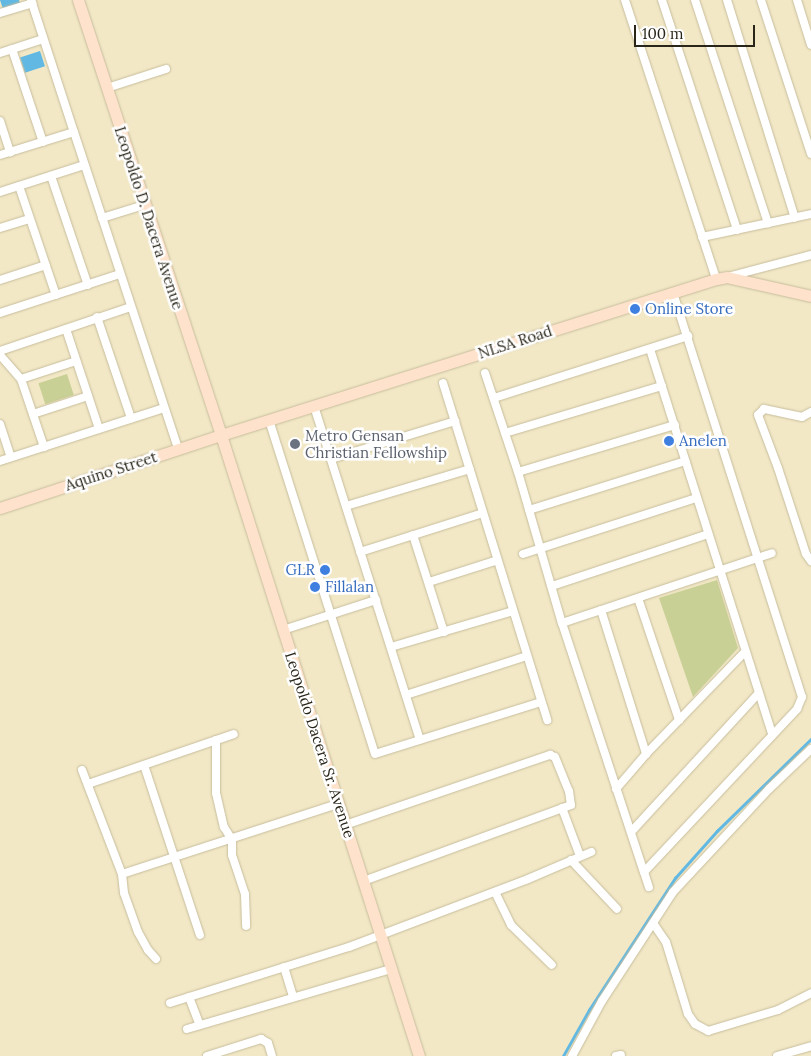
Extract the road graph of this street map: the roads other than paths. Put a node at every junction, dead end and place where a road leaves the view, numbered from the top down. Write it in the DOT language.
graph roads {
  1 [pos="78,0"];
  2 [pos="625,0"];
  3 [pos="662,0"];
  4 [pos="695,0"];
  5 [pos="727,0"];
  6 [pos="761,0"];
  7 [pos="797,0"];
  8 [pos="32,2"];
  9 [pos="0,13"];
  10 [pos="44,39"];
  11 [pos="811,45"];
  12 [pos="12,49"];
  13 [pos="0,53"];
  14 [pos="166,69"];
  15 [pos="107,88"];
  16 [pos="0,121"];
  17 [pos="74,132"];
  18 [pos="44,142"];
  19 [pos="10,152"];
  20 [pos="811,154"];
  21 [pos="0,155"];
  22 [pos="84,165"];
  23 [pos="51,176"];
  24 [pos="19,186"];
  25 [pos="0,192"];
  26 [pos="144,205"];
  27 [pos="811,214"];
  28 [pos="102,218"];
  29 [pos="794,218"];
  30 [pos="30,219"];
  31 [pos="768,223"];
  32 [pos="0,228"];
  33 [pos="737,230"];
  34 [pos="702,237"];
  35 [pos="811,255"];
  36 [pos="46,265"];
  37 [pos="120,274"];
  38 [pos="722,278"];
  39 [pos="0,280"];
  40 [pos="88,285"];
  41 [pos="673,292"];
  42 [pos="56,295"];
  43 [pos="811,296"];
  44 [pos="131,307"];
  45 [pos="0,313"];
  46 [pos="97,317"];
  47 [pos="66,329"];
  48 [pos="688,336"];
  49 [pos="650,349"];
  50 [pos="0,350"];
  51 [pos="0,355"];
  52 [pos="76,361"];
  53 [pos="486,373"];
  54 [pos="21,379"];
  55 [pos="443,383"];
  56 [pos="662,386"];
  57 [pos="88,396"];
  58 [pos="494,398"];
  59 [pos="314,406"];
  60 [pos="164,408"];
  61 [pos="811,412"];
  62 [pos="33,414"];
  63 [pos="131,418"];
  64 [pos="269,420"];
  65 [pos="455,421"];
  66 [pos="0,424"];
  67 [pos="675,425"];
  68 [pos="98,429"];
  69 [pos="505,433"];
  70 [pos="221,435"];
  71 [pos="44,447"];
  72 [pos="178,449"];
  73 [pos="11,457"];
  74 [pos="331,459"];
  75 [pos="0,461"];
  76 [pos="685,461"];
  77 [pos="470,469"];
  78 [pos="518,472"];
  79 [pos="696,498"];
  80 [pos="346,506"];
  81 [pos="0,508"];
  82 [pos="529,510"];
  83 [pos="483,513"];
  84 [pos="708,534"];
  85 [pos="413,535"];
  86 [pos="539,549"];
  87 [pos="360,552"];
  88 [pos="772,553"];
  89 [pos="523,554"];
  90 [pos="758,558"];
  91 [pos="498,560"];
  92 [pos="811,561"];
  93 [pos="720,570"];
  94 [pos="429,582"];
  95 [pos="552,586"];
  96 [pos="638,598"];
  97 [pos="376,600"];
  98 [pos="600,610"];
  99 [pos="513,611"];
  100 [pos="330,615"];
  101 [pos="562,624"];
  102 [pos="283,630"];
  103 [pos="444,632"];
  104 [pos="391,647"];
  105 [pos="745,652"];
  106 [pos="527,656"];
  107 [pos="406,694"];
  108 [pos="758,694"];
  109 [pos="541,702"];
  110 [pos="547,720"];
  111 [pos="679,720"];
  112 [pos="234,734"];
  113 [pos="772,734"];
  114 [pos="216,740"];
  115 [pos="420,740"];
  116 [pos="811,749"];
  117 [pos="646,754"];
  118 [pos="144,765"];
  119 [pos="82,770"];
  120 [pos="88,784"];
  121 [pos="616,789"];
  122 [pos="338,804"];
  123 [pos="562,808"];
  124 [pos="345,825"];
  125 [pos="631,832"];
  126 [pos="232,840"];
  127 [pos="591,852"];
  128 [pos="175,856"];
  129 [pos="580,856"];
  130 [pos="571,860"];
  131 [pos="644,872"];
  132 [pos="122,874"];
  133 [pos="363,881"];
  134 [pos="649,887"];
  135 [pos="495,892"];
  136 [pos="617,909"];
  137 [pos="653,922"];
  138 [pos="246,926"];
  139 [pos="200,935"];
  140 [pos="380,935"];
  141 [pos="156,959"];
  142 [pos="552,965"];
  143 [pos="284,967"];
  144 [pos="391,969"];
  145 [pos="811,993"];
  146 [pos="189,997"];
  147 [pos="293,997"];
  148 [pos="170,1003"];
  149 [pos="200,1025"];
  150 [pos="188,1029"];
  151 [pos="811,1046"];
  152 [pos="415,1055"];
  153 [pos="207,1056"];
  154 [pos="272,1056"];
  155 [pos="572,1056"];
  156 [pos="778,1056"];
  1 -- 15 [label="main road, Leopoldo D. Dacera Avenue"];
  2 -- 34 [label="street"];
  3 -- 33 [label="street"];
  4 -- 31 [label="street"];
  5 -- 29 [label="street"];
  6 -- 20 [label="street"];
  7 -- 11 [label="street"];
  8 -- 9 [label="street"];
  8 -- 10 [label="street"];
  10 -- 12 [label="street"];
  10 -- 17 [label="street"];
  12 -- 13 [label="street"];
  12 -- 18 [label="street"];
  14 -- 15 [label="street"];
  15 -- 26 [label="main road, Leopoldo D. Dacera Avenue"];
  16 -- 19 [label="street"];
  17 -- 18 [label="street"];
  17 -- 22 [label="street"];
  18 -- 19 [label="street"];
  19 -- 21 [label="street"];
  22 -- 23 [label="street"];
  22 -- 28 [label="street"];
  23 -- 24 [label="street"];
  23 -- 40 [label="street"];
  24 -- 25 [label="street"];
  24 -- 30 [label="street"];
  26 -- 28 [label="street"];
  26 -- 70 [label="main road, Leopoldo D. Dacera Avenue"];
  27 -- 29 [label="street"];
  28 -- 37 [label="street"];
  29 -- 31 [label="street"];
  30 -- 32 [label="street"];
  30 -- 36 [label="street"];
  31 -- 33 [label="street"];
  33 -- 34 [label="street"];
  34 -- 38 [label="street"];
  35 -- 38 [label="street"];
  36 -- 39 [label="street"];
  36 -- 42 [label="street"];
  37 -- 40 [label="street"];
  37 -- 44 [label="street"];
  38 -- 41 [label="main road, NLSA Road"];
  38 -- 43 [label="main road, NLSA Road"];
  40 -- 42 [label="street"];
  41 -- 48 [label="street"];
  41 -- 59 [label="main road, NLSA Road"];
  42 -- 45 [label="street"];
  44 -- 46 [label="street"];
  44 -- 60 [label="street"];
  46 -- 47 [label="street"];
  46 -- 63 [label="street"];
  47 -- 50 [label="street"];
  47 -- 52 [label="street"];
  48 -- 49 [label="street"];
  48 -- 90 [label="street"];
  49 -- 56 [label="street"];
  49 -- 58 [label="street"];
  51 -- 54 [label="street"];
  52 -- 54 [label="street"];
  52 -- 57 [label="street"];
  53 -- 58 [label="street"];
  54 -- 62 [label="street"];
  55 -- 65 [label="street"];
  56 -- 67 [label="street"];
  56 -- 69 [label="street"];
  57 -- 62 [label="street"];
  57 -- 68 [label="street"];
  58 -- 69 [label="street"];
  59 -- 64 [label="main road, NLSA Road"];
  59 -- 74 [label="street"];
  60 -- 63 [label="street"];
  60 -- 72 [label="street"];
  61 -- 92 [label="street"];
  62 -- 71 [label="street"];
  63 -- 68 [label="street"];
  64 -- 70 [label="main road, NLSA Road"];
  64 -- 100 [label="street"];
  65 -- 74 [label="street"];
  65 -- 77 [label="street"];
  66 -- 73 [label="street"];
  67 -- 76 [label="street"];
  67 -- 78 [label="street"];
  68 -- 71 [label="street"];
  69 -- 78 [label="street"];
  70 -- 72 [label="main road, Aquino Street"];
  70 -- 102 [label="main road, Leopoldo Dacera Sr. Avenue"];
  71 -- 73 [label="street"];
  72 -- 81 [label="main road, Aquino Street"];
  73 -- 75 [label="street"];
  74 -- 80 [label="street"];
  76 -- 79 [label="street"];
  76 -- 82 [label="street"];
  77 -- 80 [label="street"];
  77 -- 83 [label="street"];
  78 -- 82 [label="street"];
  79 -- 84 [label="street"];
  79 -- 86 [label="street"];
  80 -- 87 [label="street"];
  82 -- 86 [label="street"];
  83 -- 85 [label="street"];
  83 -- 91 [label="street"];
  84 -- 93 [label="street"];
  84 -- 95 [label="street"];
  85 -- 87 [label="street"];
  85 -- 94 [label="street"];
  86 -- 89 [label="street"];
  86 -- 95 [label="street"];
  87 -- 97 [label="street"];
  88 -- 90 [label="street"];
  90 -- 93 [label="street"];
  90 -- 113 [label="street"];
  91 -- 94 [label="street"];
  91 -- 99 [label="street"];
  93 -- 96 [label="street"];
  93 -- 105 [label="street"];
  94 -- 103 [label="street"];
  95 -- 101 [label="street"];
  96 -- 98 [label="street"];
  96 -- 111 [label="street"];
  97 -- 100 [label="street"];
  97 -- 104 [label="street"];
  98 -- 101 [label="street"];
  98 -- 117 [label="street"];
  99 -- 103 [label="street"];
  99 -- 106 [label="street"];
  100 -- 102 [label="street"];
  100 -- 115 [label="street"];
  101 -- 121 [label="street"];
  102 -- 122 [label="main road, Leopoldo Dacera Sr. Avenue"];
  103 -- 104 [label="street"];
  104 -- 107 [label="street"];
  105 -- 108 [label="street"];
  105 -- 111 [label="street"];
  106 -- 107 [label="street"];
  106 -- 109 [label="street"];
  107 -- 115 [label="street"];
  108 -- 113 [label="street"];
  108 -- 125 [label="street"];
  109 -- 110 [label="street"];
  109 -- 115 [label="street"];
  111 -- 117 [label="street"];
  112 -- 114 [label="street"];
  113 -- 131 [label="street"];
  114 -- 118 [label="street"];
  114 -- 126 [label="street"];
  116 -- 137 [label="street"];
  117 -- 121 [label="street"];
  118 -- 120 [label="street"];
  118 -- 128 [label="street"];
  119 -- 120 [label="street"];
  120 -- 132 [label="street"];
  121 -- 125 [label="street"];
  122 -- 124 [label="main road, Leopoldo Dacera Sr. Avenue"];
  122 -- 126 [label="street"];
  123 -- 124 [label="street"];
  123 -- 129 [label="street"];
  123 -- 133 [label="street"];
  124 -- 133 [label="main road, Leopoldo Dacera Sr. Avenue"];
  125 -- 131 [label="street"];
  126 -- 128 [label="street"];
  126 -- 138 [label="street"];
  127 -- 129 [label="street"];
  128 -- 132 [label="street"];
  128 -- 139 [label="street"];
  129 -- 130 [label="street"];
  130 -- 135 [label="street"];
  130 -- 136 [label="street"];
  131 -- 134 [label="street"];
  132 -- 141 [label="street"];
  133 -- 140 [label="main road, Leopoldo Dacera Sr. Avenue"];
  135 -- 140 [label="street"];
  135 -- 142 [label="street"];
  137 -- 145 [label="street"];
  137 -- 155 [label="street"];
  140 -- 143 [label="street"];
  140 -- 144 [label="main road, Leopoldo Dacera Sr. Avenue"];
  143 -- 146 [label="street"];
  143 -- 147 [label="street"];
  144 -- 147 [label="street"];
  144 -- 152 [label="main road, Leopoldo Dacera Sr. Avenue"];
  146 -- 148 [label="street"];
  146 -- 149 [label="street"];
  147 -- 149 [label="street"];
  149 -- 150 [label="street"];
  151 -- 156 [label="street"];
  153 -- 154 [label="street"];
}
